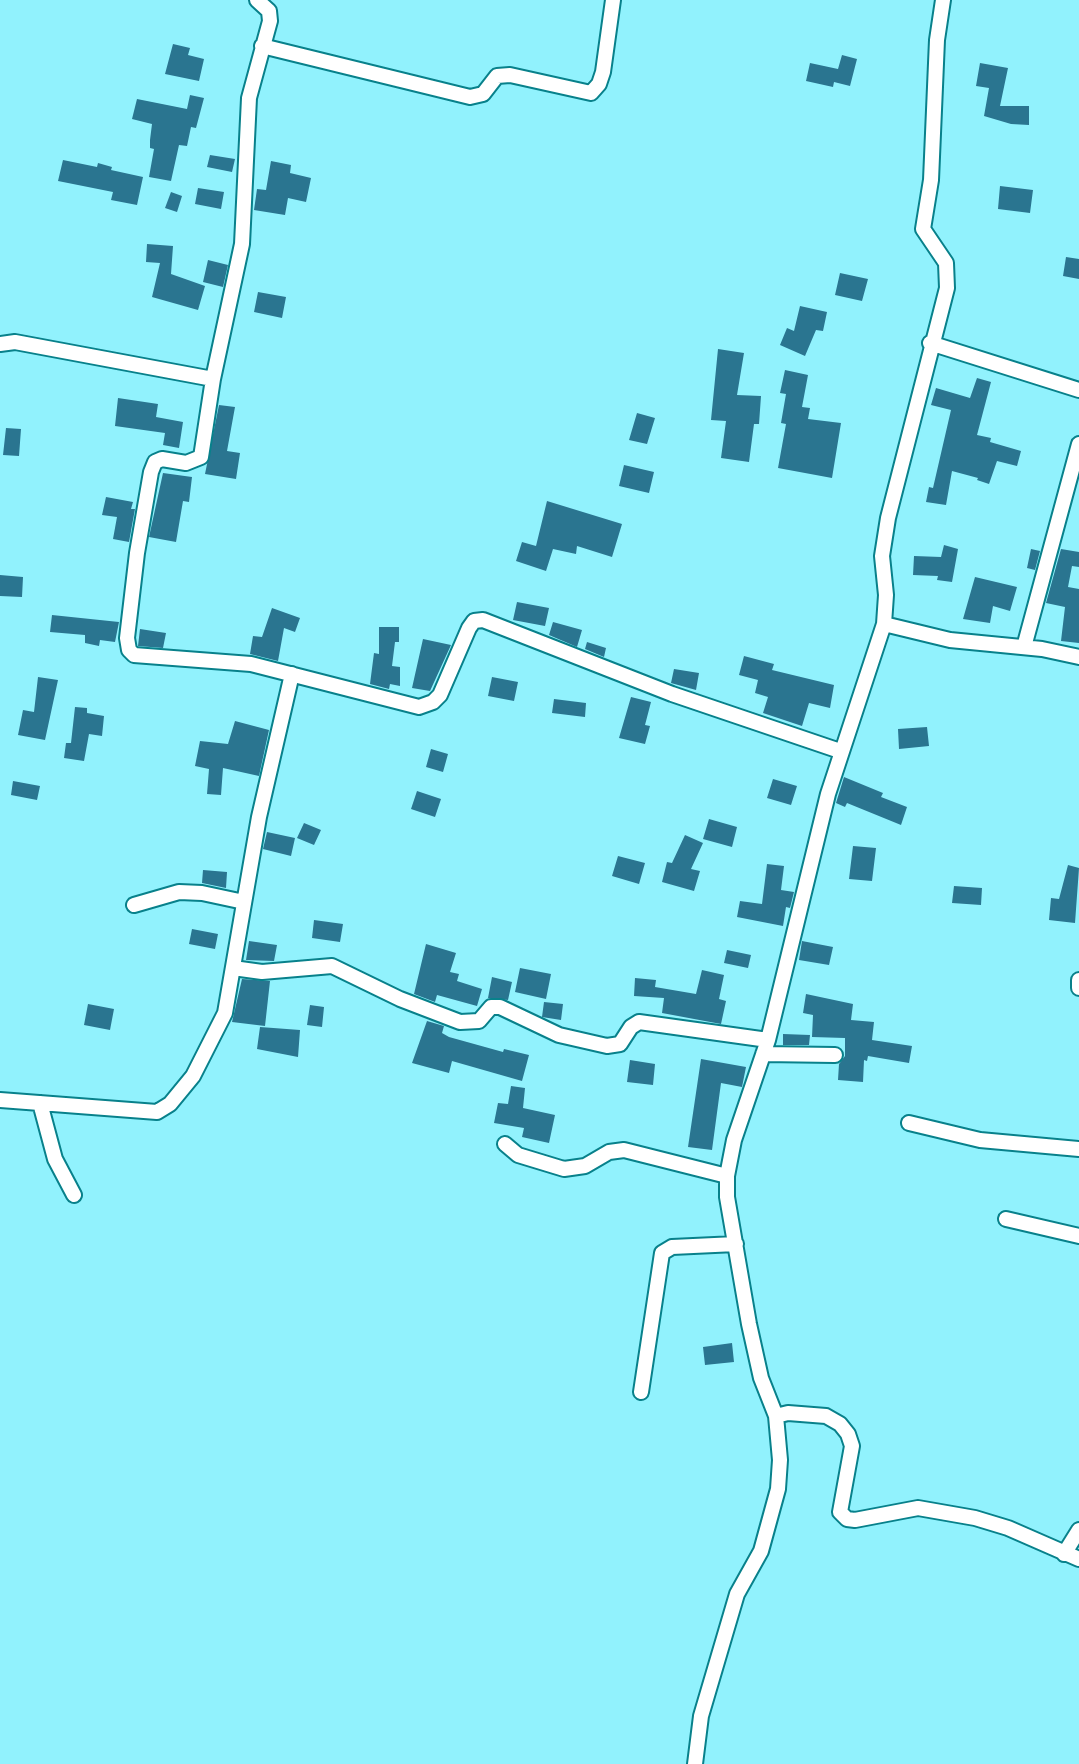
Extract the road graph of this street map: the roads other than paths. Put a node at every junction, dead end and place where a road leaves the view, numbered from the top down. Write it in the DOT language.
graph roads {
  1 [pos="257,0"];
  2 [pos="613,0"];
  3 [pos="943,0"];
  4 [pos="262,46"];
  5 [pos="930,343"];
  6 [pos="0,344"];
  7 [pos="213,379"];
  8 [pos="1079,390"];
  9 [pos="1079,444"];
  10 [pos="884,624"];
  11 [pos="1024,647"];
  12 [pos="1079,657"];
  13 [pos="292,674"];
  14 [pos="840,751"];
  15 [pos="244,902"];
  16 [pos="134,905"];
  17 [pos="233,968"];
  18 [pos="1079,980"];
  19 [pos="1079,988"];
  20 [pos="765,1047"];
  21 [pos="835,1055"];
  22 [pos="0,1100"];
  23 [pos="40,1103"];
  24 [pos="909,1123"];
  25 [pos="505,1144"];
  26 [pos="1079,1149"];
  27 [pos="727,1176"];
  28 [pos="74,1195"];
  29 [pos="1006,1219"];
  30 [pos="1079,1236"];
  31 [pos="736,1244"];
  32 [pos="641,1392"];
  33 [pos="776,1416"];
  34 [pos="1079,1530"];
  35 [pos="1064,1554"];
  36 [pos="1079,1559"];
  37 [pos="695,1764"];
  1 -- 4 [label="street"];
  2 -- 4 [label="street"];
  3 -- 5 [label="street"];
  4 -- 7 [label="street"];
  5 -- 8 [label="street"];
  5 -- 10 [label="street"];
  6 -- 7 [label="street"];
  7 -- 13 [label="street"];
  9 -- 11 [label="street"];
  10 -- 11 [label="street"];
  10 -- 14 [label="street"];
  11 -- 12 [label="street"];
  13 -- 14 [label="street"];
  13 -- 15 [label="street"];
  14 -- 20 [label="street"];
  15 -- 16 [label="street"];
  15 -- 17 [label="street"];
  17 -- 20 [label="street"];
  17 -- 23 [label="street"];
  18 -- 19 [label="street"];
  20 -- 21 [label="street"];
  20 -- 27 [label="street"];
  22 -- 23 [label="street"];
  23 -- 28 [label="street"];
  24 -- 26 [label="street"];
  25 -- 27 [label="street"];
  27 -- 31 [label="street"];
  29 -- 30 [label="street"];
  31 -- 32 [label="street"];
  31 -- 33 [label="street"];
  33 -- 35 [label="street"];
  33 -- 37 [label="street"];
  34 -- 35 [label="street"];
  35 -- 36 [label="street"];
}
